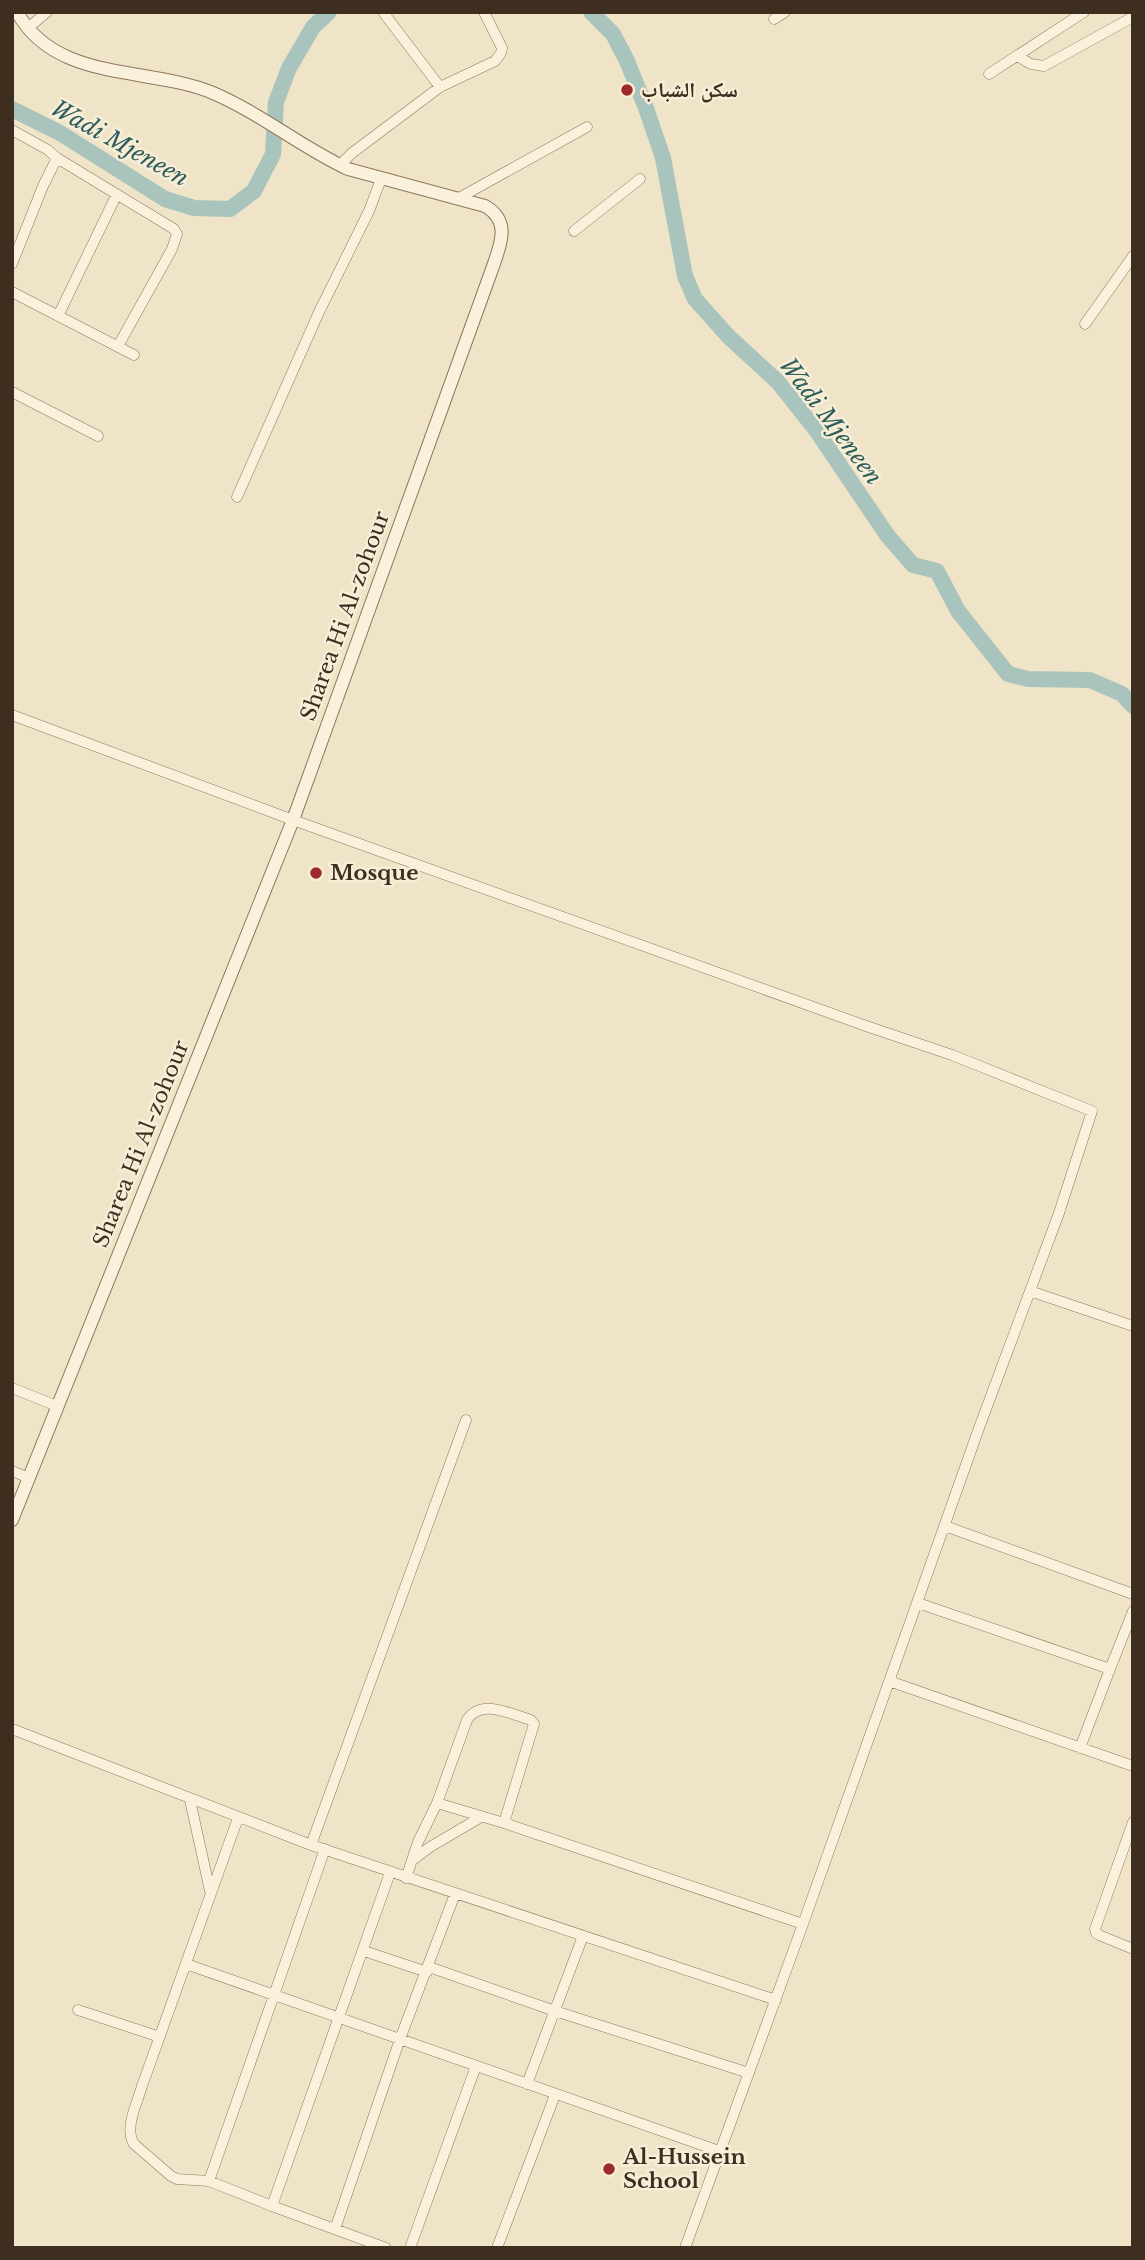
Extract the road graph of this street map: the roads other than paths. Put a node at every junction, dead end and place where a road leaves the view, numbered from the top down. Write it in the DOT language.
graph roads {
  1 [pos="18,12"];
  2 [pos="47,12"];
  3 [pos="383,12"];
  4 [pos="484,12"];
  5 [pos="785,12"];
  6 [pos="1084,12"];
  7 [pos="1133,17"];
  8 [pos="774,19"];
  9 [pos="28,29"];
  10 [pos="1017,56"];
  11 [pos="989,74"];
  12 [pos="440,87"];
  13 [pos="587,127"];
  14 [pos="12,130"];
  15 [pos="57,158"];
  16 [pos="340,165"];
  17 [pos="640,178"];
  18 [pos="381,179"];
  19 [pos="116,196"];
  20 [pos="457,199"];
  21 [pos="574,231"];
  22 [pos="1133,256"];
  23 [pos="12,264"];
  24 [pos="12,292"];
  25 [pos="58,316"];
  26 [pos="1085,324"];
  27 [pos="118,346"];
  28 [pos="134,355"];
  29 [pos="12,392"];
  30 [pos="98,436"];
  31 [pos="237,497"];
  32 [pos="12,715"];
  33 [pos="293,820"];
  34 [pos="1030,1291"];
  35 [pos="1133,1326"];
  36 [pos="12,1388"];
  37 [pos="58,1406"];
  38 [pos="466,1420"];
  39 [pos="12,1471"];
  40 [pos="29,1478"];
  41 [pos="12,1520"];
  42 [pos="945,1526"];
  43 [pos="1133,1594"];
  44 [pos="918,1603"];
  45 [pos="1133,1611"];
  46 [pos="1110,1669"];
  47 [pos="889,1681"];
  48 [pos="12,1729"];
  49 [pos="1080,1748"];
  50 [pos="1133,1766"];
  51 [pos="190,1800"];
  52 [pos="437,1803"];
  53 [pos="481,1817"];
  54 [pos="238,1818"];
  55 [pos="1133,1822"];
  56 [pos="504,1823"];
  57 [pos="311,1845"];
  58 [pos="325,1849"];
  59 [pos="414,1860"];
  60 [pos="390,1873"];
  61 [pos="406,1878"];
  62 [pos="210,1894"];
  63 [pos="455,1894"];
  64 [pos="803,1924"];
  65 [pos="583,1936"];
  66 [pos="1133,1949"];
  67 [pos="364,1951"];
  68 [pos="186,1964"];
  69 [pos="428,1969"];
  70 [pos="275,1995"];
  71 [pos="776,2000"];
  72 [pos="78,2010"];
  73 [pos="555,2011"];
  74 [pos="338,2018"];
  75 [pos="160,2037"];
  76 [pos="400,2039"];
  77 [pos="476,2066"];
  78 [pos="749,2073"];
  79 [pos="527,2084"];
  80 [pos="555,2095"];
  81 [pos="719,2151"];
  82 [pos="209,2181"];
  83 [pos="272,2206"];
  84 [pos="335,2229"];
  85 [pos="386,2248"];
  86 [pos="410,2248"];
  87 [pos="497,2248"];
  88 [pos="685,2248"];
  1 -- 9 [label="street, Sharea Hi Al-zohour"];
  2 -- 9 [label="street"];
  3 -- 12 [label="street"];
  4 -- 12 [label="street"];
  5 -- 8 [label="street"];
  6 -- 10 [label="street"];
  7 -- 10 [label="street"];
  9 -- 16 [label="street, Sharea Hi Al-zohour"];
  10 -- 11 [label="street"];
  12 -- 16 [label="street"];
  13 -- 20 [label="street"];
  14 -- 15 [label="street"];
  15 -- 19 [label="street"];
  15 -- 23 [label="street"];
  16 -- 18 [label="street, Sharea Hi Al-zohour"];
  17 -- 21 [label="street"];
  18 -- 20 [label="street, Sharea Hi Al-zohour"];
  18 -- 31 [label="street"];
  19 -- 25 [label="street"];
  19 -- 27 [label="street"];
  20 -- 33 [label="street, Sharea Hi Al-zohour"];
  22 -- 26 [label="street"];
  24 -- 25 [label="street"];
  25 -- 27 [label="street"];
  27 -- 28 [label="street"];
  29 -- 30 [label="street"];
  32 -- 33 [label="street"];
  33 -- 34 [label="street"];
  33 -- 37 [label="street, Sharea Hi Al-zohour"];
  34 -- 35 [label="street"];
  34 -- 42 [label="street"];
  36 -- 37 [label="street"];
  37 -- 40 [label="street, Sharea Hi Al-zohour"];
  38 -- 57 [label="street"];
  39 -- 40 [label="street"];
  40 -- 41 [label="street, Sharea Hi Al-zohour"];
  42 -- 43 [label="street"];
  42 -- 44 [label="street"];
  44 -- 46 [label="street"];
  44 -- 47 [label="street"];
  45 -- 46 [label="street"];
  46 -- 49 [label="street"];
  47 -- 49 [label="street"];
  47 -- 64 [label="street"];
  48 -- 51 [label="street"];
  49 -- 50 [label="street"];
  51 -- 54 [label="street"];
  51 -- 62 [label="street"];
  52 -- 53 [label="street"];
  52 -- 56 [label="street"];
  52 -- 59 [label="street"];
  53 -- 56 [label="street"];
  53 -- 59 [label="street"];
  54 -- 57 [label="street"];
  54 -- 62 [label="street"];
  55 -- 66 [label="street"];
  56 -- 64 [label="street"];
  57 -- 58 [label="street"];
  58 -- 60 [label="street"];
  58 -- 70 [label="street"];
  59 -- 61 [label="street"];
  60 -- 61 [label="street"];
  60 -- 67 [label="street"];
  61 -- 63 [label="street"];
  62 -- 68 [label="street"];
  63 -- 65 [label="street"];
  63 -- 69 [label="street"];
  64 -- 71 [label="street"];
  65 -- 71 [label="street"];
  65 -- 73 [label="street"];
  67 -- 69 [label="street"];
  67 -- 74 [label="street"];
  68 -- 70 [label="street"];
  68 -- 75 [label="street"];
  69 -- 73 [label="street"];
  69 -- 76 [label="street"];
  70 -- 74 [label="street"];
  70 -- 82 [label="street"];
  71 -- 78 [label="street"];
  72 -- 75 [label="street"];
  73 -- 78 [label="street"];
  73 -- 79 [label="street"];
  74 -- 76 [label="street"];
  74 -- 83 [label="street"];
  75 -- 82 [label="street"];
  76 -- 77 [label="street"];
  76 -- 84 [label="street"];
  77 -- 79 [label="street"];
  77 -- 86 [label="street"];
  78 -- 81 [label="street"];
  79 -- 80 [label="street"];
  80 -- 81 [label="street"];
  80 -- 87 [label="street"];
  81 -- 88 [label="street"];
  82 -- 83 [label="street"];
  83 -- 84 [label="street"];
  84 -- 85 [label="street"];
}
